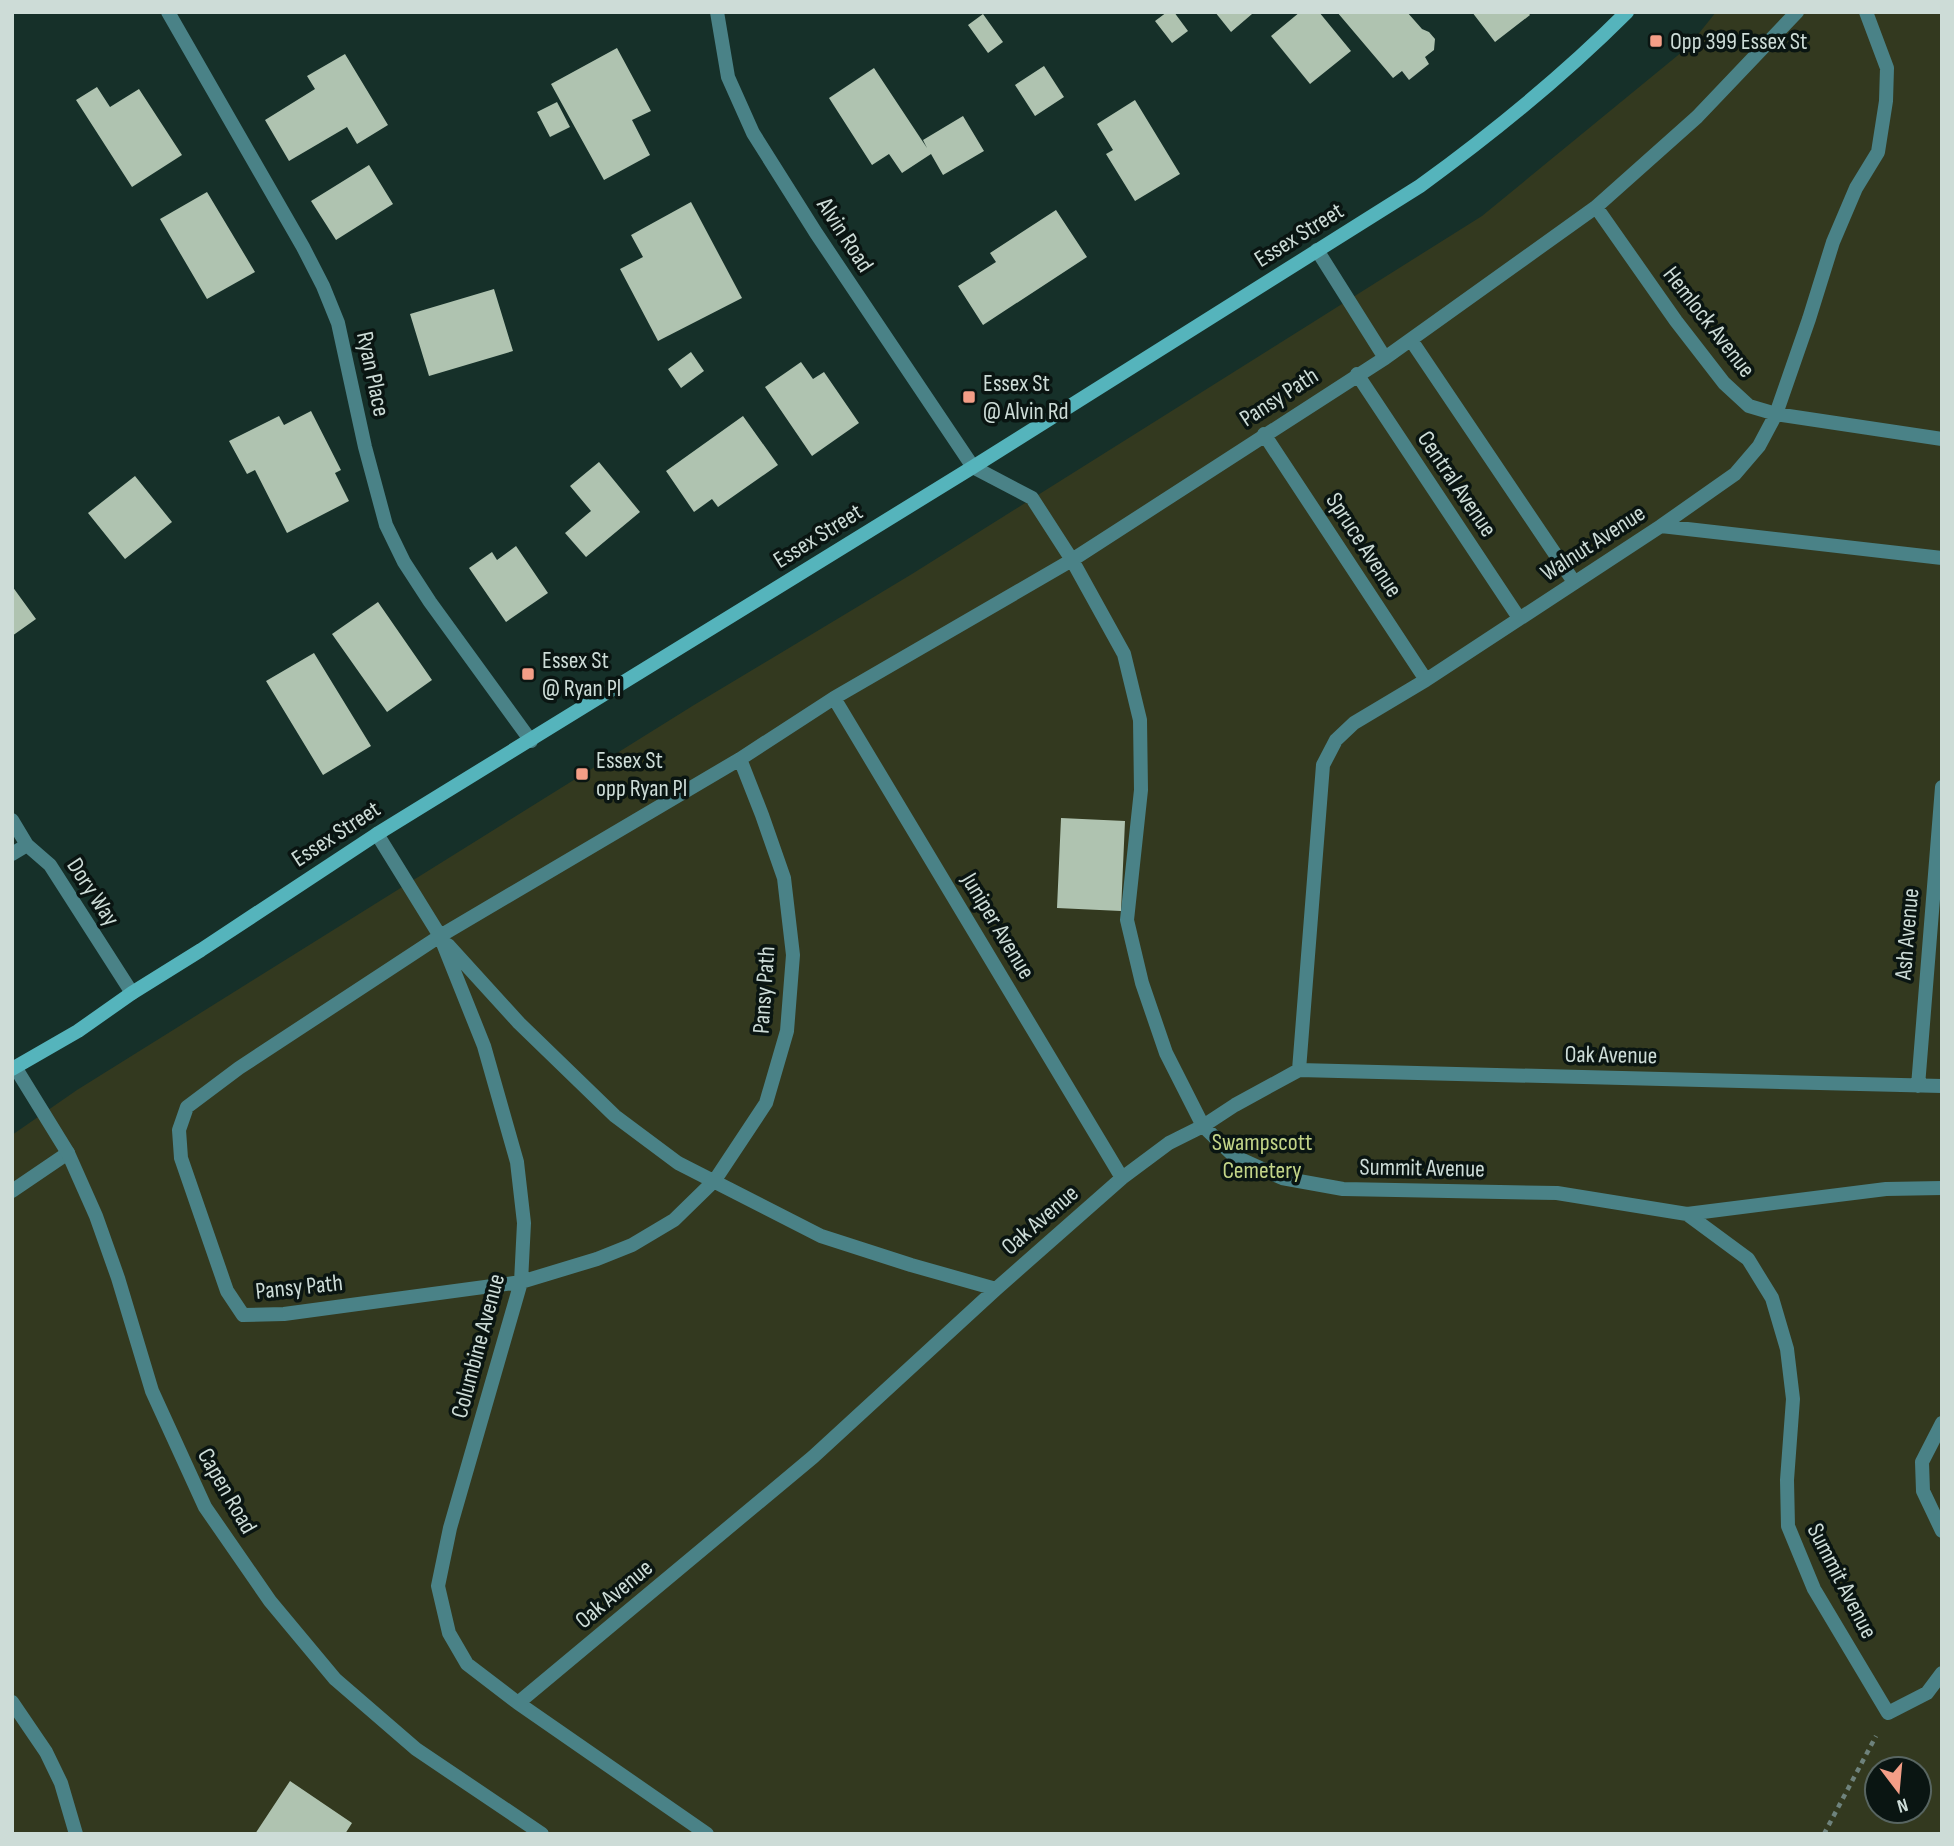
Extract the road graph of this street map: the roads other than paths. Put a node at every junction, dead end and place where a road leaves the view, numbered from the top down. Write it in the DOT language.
graph roads {
  1 [pos="168,12"];
  2 [pos="717,12"];
  3 [pos="1627,12"];
  4 [pos="1797,12"];
  5 [pos="1866,12"];
  6 [pos="1596,207"];
  7 [pos="1317,250"];
  8 [pos="1411,340"];
  9 [pos="1385,358"];
  10 [pos="1357,374"];
  11 [pos="1776,414"];
  12 [pos="1264,434"];
  13 [pos="1942,439"];
  14 [pos="973,467"];
  15 [pos="1661,526"];
  16 [pos="1942,558"];
  17 [pos="1072,561"];
  18 [pos="1574,582"];
  19 [pos="1519,618"];
  20 [pos="1426,680"];
  21 [pos="834,698"];
  22 [pos="531,741"];
  23 [pos="740,759"];
  24 [pos="1942,787"];
  25 [pos="12,820"];
  26 [pos="377,834"];
  27 [pos="27,845"];
  28 [pos="12,854"];
  29 [pos="440,936"];
  30 [pos="132,993"];
  31 [pos="14,1068"];
  32 [pos="1299,1070"];
  33 [pos="1918,1086"];
  34 [pos="1942,1086"];
  35 [pos="1203,1126"];
  36 [pos="68,1153"];
  37 [pos="1122,1178"];
  38 [pos="715,1180"];
  39 [pos="1942,1188"];
  40 [pos="12,1191"];
  41 [pos="1687,1214"];
  42 [pos="521,1282"];
  43 [pos="996,1289"];
  44 [pos="1942,1423"];
  45 [pos="1942,1531"];
  46 [pos="1942,1673"];
  47 [pos="12,1702"];
  48 [pos="518,1703"];
  49 [pos="76,1834"];
  50 [pos="542,1834"];
  51 [pos="707,1834"];
  1 -- 22 [label="street, Ryan Place"];
  2 -- 14 [label="street, Alvin Road"];
  3 -- 7 [label="main road, Essex Street"];
  4 -- 6 [label="street, Pansy Path"];
  5 -- 11 [label="street, Walnut Avenue"];
  6 -- 8 [label="street, Pansy Path"];
  6 -- 11 [label="street, Hemlock Avenue"];
  7 -- 9 [label="street"];
  7 -- 14 [label="main road, Essex Street"];
  8 -- 9 [label="street, Pansy Path"];
  8 -- 18 [label="street, Central Avenue"];
  9 -- 10 [label="street, Pansy Path"];
  10 -- 12 [label="street, Pansy Path"];
  10 -- 19 [label="street, Central Avenue"];
  11 -- 13 [label="street, Hemlock Avenue"];
  11 -- 15 [label="street, Walnut Avenue"];
  12 -- 17 [label="street, Pansy Path"];
  12 -- 20 [label="street, Spruce Avenue"];
  14 -- 17 [label="street, Summit Avenue"];
  14 -- 22 [label="main road, Essex Street"];
  15 -- 16 [label="street"];
  15 -- 18 [label="street, Walnut Avenue"];
  17 -- 21 [label="street, Pansy Path"];
  17 -- 35 [label="street, Summit Avenue"];
  18 -- 19 [label="street, Walnut Avenue"];
  19 -- 20 [label="street, Walnut Avenue"];
  20 -- 32 [label="street, Walnut Avenue"];
  21 -- 23 [label="street, Pansy Path"];
  21 -- 37 [label="street, Juniper Avenue"];
  22 -- 26 [label="main road, Essex Street"];
  23 -- 29 [label="street, Pansy Path"];
  23 -- 38 [label="street, Pansy Path"];
  24 -- 33 [label="street, Ash Avenue"];
  25 -- 27 [label="street, Dory Way"];
  26 -- 29 [label="street, Columbine Avenue"];
  26 -- 30 [label="main road, Essex Street"];
  27 -- 28 [label="street"];
  27 -- 30 [label="street, Dory Way"];
  29 -- 38 [label="street, Columbine Avenue"];
  29 -- 42 [label="street, Columbine Avenue"];
  29 -- 42 [label="street, Pansy Path"];
  30 -- 31 [label="main road, Essex Street"];
  31 -- 36 [label="street, Capen Road"];
  32 -- 33 [label="street, Oak Avenue"];
  32 -- 35 [label="street, Oak Avenue"];
  33 -- 34 [label="street, Oak Avenue"];
  35 -- 37 [label="street, Oak Avenue"];
  35 -- 41 [label="street, Summit Avenue"];
  36 -- 40 [label="street"];
  36 -- 50 [label="street, Capen Road"];
  37 -- 43 [label="street, Oak Avenue"];
  38 -- 42 [label="street, Pansy Path"];
  38 -- 43 [label="street, Columbine Avenue"];
  39 -- 41 [label="street"];
  41 -- 46 [label="street, Summit Avenue"];
  42 -- 48 [label="street, Columbine Avenue"];
  43 -- 48 [label="street, Oak Avenue"];
  44 -- 45 [label="street"];
  47 -- 49 [label="street"];
  48 -- 51 [label="street"];
}
